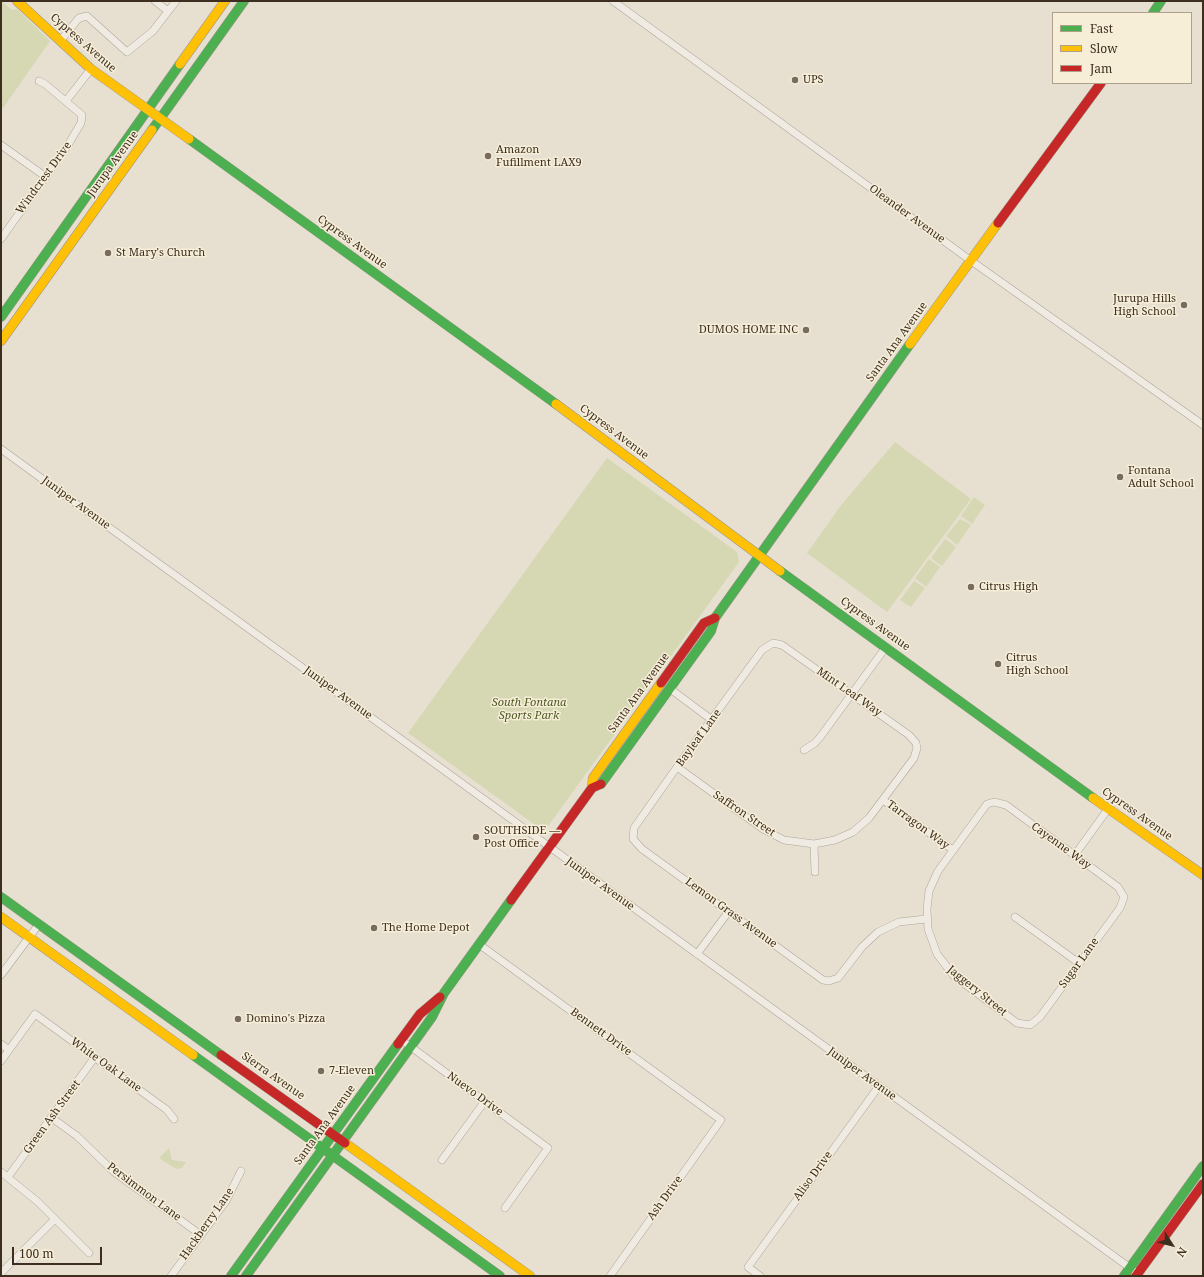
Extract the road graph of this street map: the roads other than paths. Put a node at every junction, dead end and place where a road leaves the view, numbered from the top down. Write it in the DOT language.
graph roads {
  1 [pos="17,1"];
  2 [pos="155,1"];
  3 [pos="176,1"];
  4 [pos="225,1"];
  5 [pos="244,1"];
  6 [pos="613,1"];
  7 [pos="1161,1"];
  8 [pos="168,11"];
  9 [pos="1153,12"];
  10 [pos="61,40"];
  11 [pos="91,69"];
  12 [pos="39,81"];
  13 [pos="1100,84"];
  14 [pos="66,101"];
  15 [pos="149,110"];
  16 [pos="162,118"];
  17 [pos="1,145"];
  18 [pos="46,177"];
  19 [pos="2,235"];
  20 [pos="970,260"];
  21 [pos="1,317"];
  22 [pos="1,341"];
  23 [pos="1203,425"];
  24 [pos="1,449"];
  25 [pos="759,556"];
  26 [pos="715,618"];
  27 [pos="773,643"];
  28 [pos="886,647"];
  29 [pos="669,688"];
  30 [pos="852,694"];
  31 [pos="712,720"];
  32 [pos="917,748"];
  33 [pos="804,750"];
  34 [pos="678,767"];
  35 [pos="592,788"];
  36 [pos="884,800"];
  37 [pos="994,802"];
  38 [pos="1108,809"];
  39 [pos="633,839"];
  40 [pos="814,844"];
  41 [pos="550,848"];
  42 [pos="953,850"];
  43 [pos="1074,856"];
  44 [pos="815,872"];
  45 [pos="1203,875"];
  46 [pos="1,897"];
  47 [pos="1124,897"];
  48 [pos="729,911"];
  49 [pos="1,917"];
  50 [pos="1015,917"];
  51 [pos="926,919"];
  52 [pos="39,924"];
  53 [pos="29,937"];
  54 [pos="480,945"];
  55 [pos="697,954"];
  56 [pos="1079,963"];
  57 [pos="1,975"];
  58 [pos="444,993"];
  59 [pos="1030,1025"];
  60 [pos="401,1040"];
  61 [pos="1,1044"];
  62 [pos="410,1047"];
  63 [pos="9,1050"];
  64 [pos="95,1057"];
  65 [pos="1,1061"];
  66 [pos="879,1086"];
  67 [pos="485,1101"];
  68 [pos="52,1118"];
  69 [pos="174,1119"];
  70 [pos="721,1120"];
  71 [pos="334,1134"];
  72 [pos="343,1141"];
  73 [pos="323,1149"];
  74 [pos="332,1156"];
  75 [pos="442,1160"];
  76 [pos="1203,1166"];
  77 [pos="241,1171"];
  78 [pos="1,1172"];
  79 [pos="8,1177"];
  80 [pos="1203,1184"];
  81 [pos="505,1208"];
  82 [pos="55,1219"];
  83 [pos="201,1234"];
  84 [pos="89,1253"];
  85 [pos="1130,1268"];
  86 [pos="1,1273"];
  87 [pos="1139,1275"];
  88 [pos="170,1276"];
  89 [pos="231,1276"];
  90 [pos="246,1276"];
  91 [pos="500,1276"];
  92 [pos="530,1276"];
  93 [pos="610,1276"];
  94 [pos="760,1276"];
  95 [pos="1124,1276"];
  1 -- 10 [label="street, Cypress Avenue"];
  2 -- 8 [label="street"];
  3 -- 8 [label="street"];
  4 -- 15 [label="street, Jurupa Avenue"];
  5 -- 16 [label="street, Jurupa Avenue"];
  6 -- 20 [label="street, Oleander Avenue"];
  7 -- 9 [label="street"];
  8 -- 10 [label="street"];
  10 -- 11 [label="street, Cypress Avenue"];
  11 -- 14 [label="street"];
  11 -- 15 [label="street, Cypress Avenue"];
  12 -- 14 [label="street"];
  13 -- 20 [label="street, Santa Ana Avenue"];
  14 -- 18 [label="street, Windcrest Drive"];
  15 -- 16 [label="street, Cypress Avenue"];
  15 -- 21 [label="street, Jurupa Avenue"];
  16 -- 22 [label="street, Jurupa Avenue"];
  16 -- 25 [label="street, Cypress Avenue"];
  17 -- 18 [label="street"];
  18 -- 19 [label="street, Windcrest Drive"];
  20 -- 23 [label="street, Oleander Avenue"];
  20 -- 25 [label="street, Santa Ana Avenue"];
  24 -- 41 [label="street, Juniper Avenue"];
  25 -- 26 [label="street, Santa Ana Avenue"];
  25 -- 28 [label="street, Cypress Avenue"];
  26 -- 29 [label="street, Santa Ana Avenue"];
  26 -- 35 [label="street, Santa Ana Avenue"];
  27 -- 30 [label="street, Mint Leaf Way"];
  27 -- 31 [label="street, Bayleaf Lane"];
  28 -- 30 [label="street"];
  28 -- 38 [label="street, Cypress Avenue"];
  29 -- 31 [label="street"];
  29 -- 35 [label="street, Santa Ana Avenue"];
  30 -- 32 [label="street, Mint Leaf Way"];
  30 -- 33 [label="street"];
  31 -- 34 [label="street, Bayleaf Lane"];
  32 -- 36 [label="street, Saffron Street"];
  34 -- 39 [label="street, Bayleaf Lane"];
  34 -- 40 [label="street, Saffron Street"];
  35 -- 41 [label="street, Santa Ana Avenue"];
  36 -- 40 [label="street, Saffron Street"];
  36 -- 42 [label="street, Tarragon Way"];
  37 -- 42 [label="street, Jaggery Street"];
  37 -- 43 [label="street, Cayenne Way"];
  38 -- 43 [label="street"];
  38 -- 45 [label="street, Cypress Avenue"];
  39 -- 48 [label="street, Lemon Grass Avenue"];
  40 -- 44 [label="street"];
  41 -- 54 [label="street, Santa Ana Avenue"];
  41 -- 55 [label="street, Juniper Avenue"];
  42 -- 51 [label="street, Jaggery Street"];
  43 -- 47 [label="street, Cayenne Way"];
  46 -- 52 [label="street, Sierra Avenue"];
  47 -- 56 [label="street, Sugar Lane"];
  48 -- 51 [label="street, Lemon Grass Avenue"];
  48 -- 55 [label="street"];
  49 -- 53 [label="street"];
  50 -- 56 [label="street"];
  51 -- 59 [label="street, Jaggery Street"];
  52 -- 53 [label="street"];
  52 -- 71 [label="street, Sierra Avenue"];
  53 -- 57 [label="street"];
  53 -- 73 [label="street"];
  54 -- 58 [label="street, Santa Ana Avenue"];
  54 -- 70 [label="street, Bennett Drive"];
  55 -- 66 [label="street, Juniper Avenue"];
  56 -- 59 [label="street, Sugar Lane"];
  58 -- 60 [label="street, Santa Ana Avenue"];
  58 -- 62 [label="street, Santa Ana Avenue"];
  60 -- 62 [label="street, Nuevo Drive"];
  60 -- 71 [label="street, Santa Ana Avenue"];
  61 -- 63 [label="street"];
  62 -- 67 [label="street, Nuevo Drive"];
  62 -- 72 [label="street, Santa Ana Avenue"];
  63 -- 64 [label="street, White Oak Lane"];
  63 -- 65 [label="street"];
  64 -- 68 [label="street, Green Ash Street"];
  64 -- 69 [label="street, White Oak Lane"];
  66 -- 85 [label="street, Juniper Avenue"];
  66 -- 94 [label="street, Aliso Drive"];
  67 -- 75 [label="street"];
  67 -- 81 [label="street, Nuevo Drive"];
  68 -- 79 [label="street, Green Ash Street"];
  68 -- 83 [label="street, Persimmon Lane"];
  70 -- 93 [label="street, Ash Drive"];
  71 -- 72 [label="street, Sierra Avenue"];
  71 -- 73 [label="street, Santa Ana Avenue"];
  72 -- 74 [label="street, Santa Ana Avenue"];
  72 -- 92 [label="street, Sierra Avenue"];
  73 -- 74 [label="street"];
  73 -- 89 [label="street, Santa Ana Avenue"];
  74 -- 90 [label="street, Santa Ana Avenue"];
  74 -- 91 [label="street"];
  76 -- 85 [label="street"];
  77 -- 83 [label="street, Hackberry Lane"];
  78 -- 79 [label="street"];
  79 -- 82 [label="street"];
  80 -- 87 [label="street"];
  82 -- 84 [label="street"];
  82 -- 86 [label="street"];
  83 -- 88 [label="street, Hackberry Lane"];
  85 -- 87 [label="street, Juniper Avenue"];
  85 -- 95 [label="street"];
}
